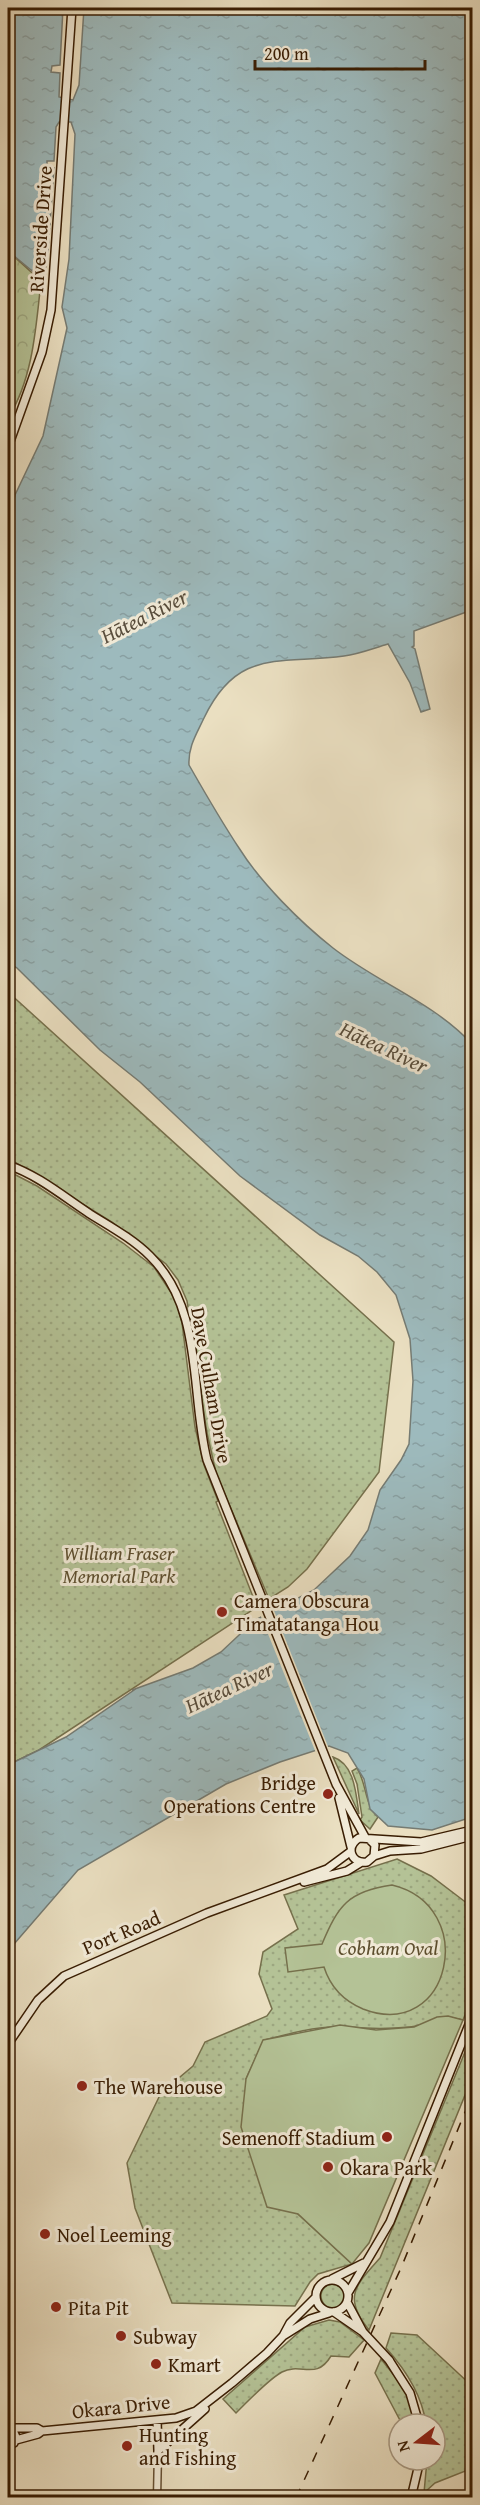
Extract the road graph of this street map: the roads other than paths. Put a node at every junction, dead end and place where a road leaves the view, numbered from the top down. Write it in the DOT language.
graph roads {
  1 [pos="72,8"];
  2 [pos="8,447"];
  3 [pos="8,1165"];
  4 [pos="336,1784"];
  5 [pos="472,1830"];
  6 [pos="472,1836"];
  7 [pos="367,1838"];
  8 [pos="351,1849"];
  9 [pos="375,1856"];
  10 [pos="360,1863"];
  11 [pos="276,1888"];
  12 [pos="472,2017"];
  13 [pos="8,2044"];
  14 [pos="364,2263"];
  15 [pos="330,2280"];
  16 [pos="348,2293"];
  17 [pos="316,2297"];
  18 [pos="347,2302"];
  19 [pos="332,2313"];
  20 [pos="363,2332"];
  21 [pos="283,2336"];
  22 [pos="208,2402"];
  23 [pos="416,2412"];
  24 [pos="8,2420"];
  25 [pos="157,2420"];
  26 [pos="10,2428"];
  27 [pos="42,2431"];
  28 [pos="16,2440"];
  29 [pos="8,2446"];
  30 [pos="158,2451"];
  31 [pos="417,2472"];
  32 [pos="157,2498"];
  33 [pos="411,2498"];
  1 -- 2 [label="main road, Riverside Drive"];
  3 -- 4 [label="main road, Dave Culham Drive"];
  4 -- 7 [label="main road, Dave Culham Drive"];
  4 -- 8 [label="main road, Dave Culham Drive"];
  5 -- 7 [label="main road"];
  6 -- 9 [label="main road"];
  7 -- 8 [label="main road"];
  7 -- 9 [label="main road"];
  8 -- 10 [label="main road"];
  8 -- 11 [label="main road, Port Road"];
  9 -- 10 [label="main road"];
  10 -- 11 [label="main road, Port Road"];
  11 -- 13 [label="main road, Port Road"];
  12 -- 14 [label="main road"];
  14 -- 15 [label="main road"];
  14 -- 16 [label="main road"];
  15 -- 16 [label="main road"];
  15 -- 17 [label="main road"];
  16 -- 18 [label="main road"];
  17 -- 19 [label="main road"];
  17 -- 21 [label="main road, Okara Drive"];
  18 -- 19 [label="main road"];
  18 -- 20 [label="main road"];
  19 -- 20 [label="main road"];
  19 -- 21 [label="main road, Okara Drive"];
  20 -- 23 [label="main road, bridge"];
  21 -- 22 [label="main road, Okara Drive"];
  22 -- 25 [label="main road, Okara Drive"];
  22 -- 30 [label="main road"];
  24 -- 26 [label="main road"];
  25 -- 27 [label="main road, Okara Drive"];
  25 -- 30 [label="main road"];
  26 -- 27 [label="main road, Okara Drive"];
  26 -- 28 [label="main road"];
  27 -- 28 [label="main road, Okara Drive"];
  28 -- 29 [label="main road, Okara Drive"];
  30 -- 32 [label="street"];
  31 -- 33 [label="main road"];
}
